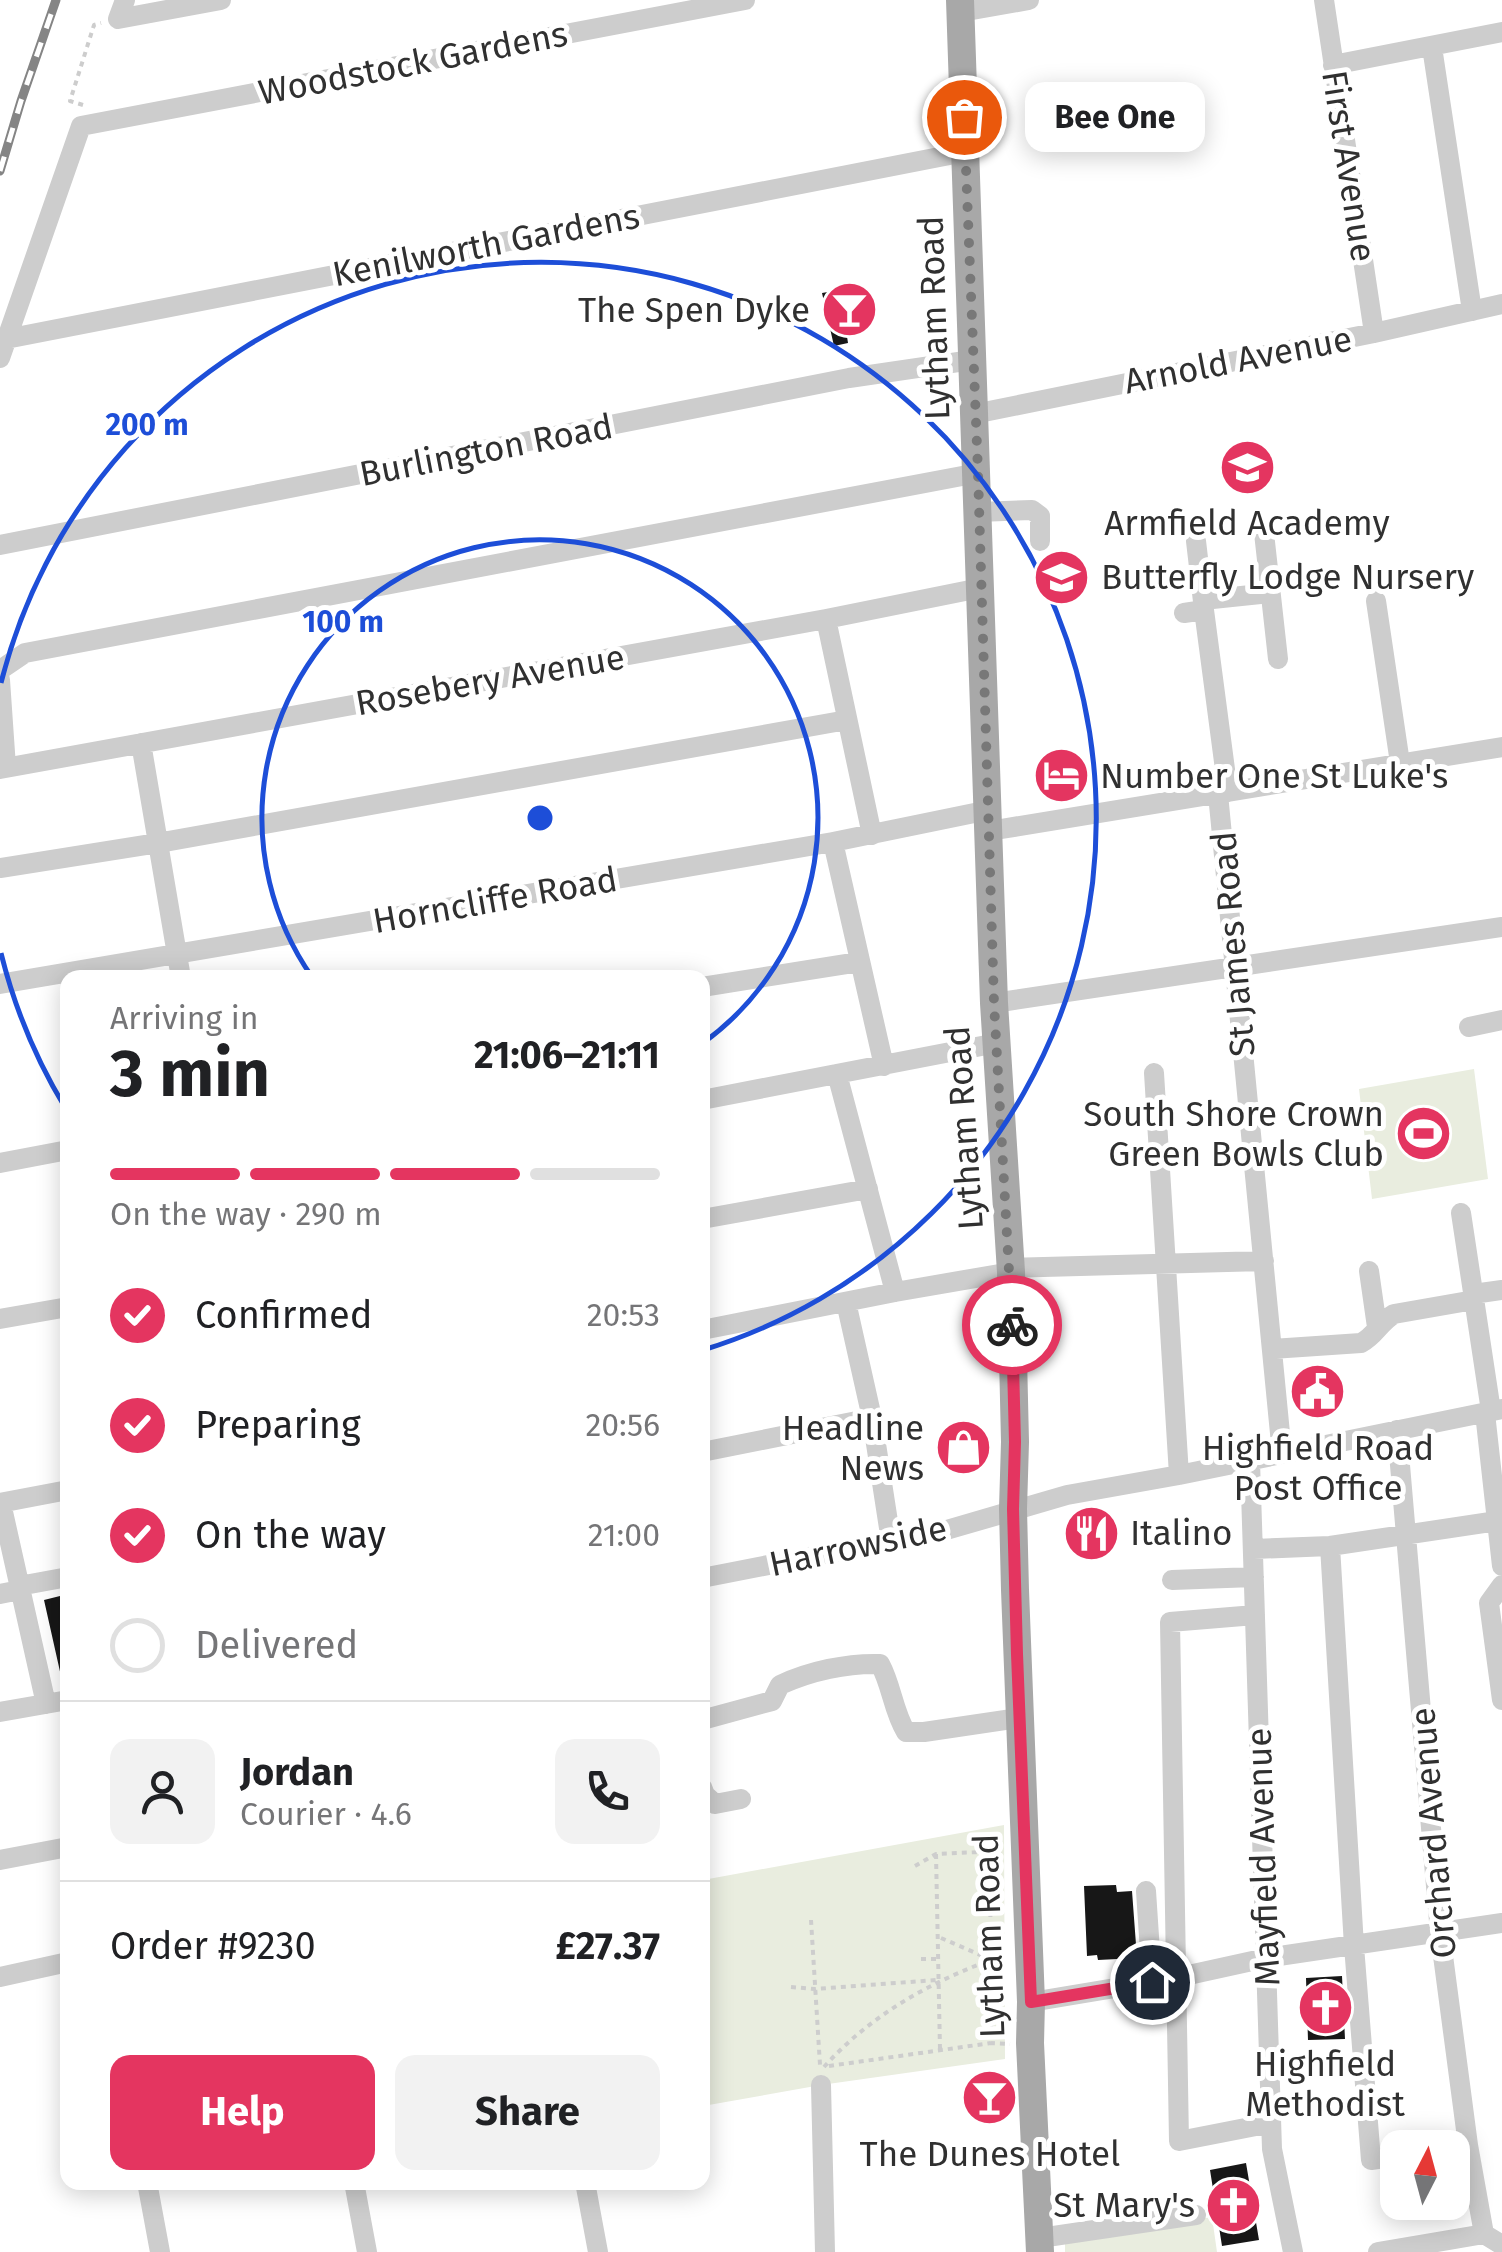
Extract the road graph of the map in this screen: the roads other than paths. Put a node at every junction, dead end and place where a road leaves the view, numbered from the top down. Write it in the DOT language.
graph roads {
  1 [pos="220,0"];
  2 [pos="745,0"];
  3 [pos="1029,0"];
  4 [pos="1324,0"];
  5 [pos="961,6"];
  6 [pos="121,10"];
  7 [pos="1502,32"];
  8 [pos="1432,47"];
  9 [pos="1333,65"];
  10 [pos="965,152"];
  11 [pos="1502,304"];
  12 [pos="1472,312"];
  13 [pos="1374,333"];
  14 [pos="3,348"];
  15 [pos="972,360"];
  16 [pos="974,414"];
  17 [pos="978,472"];
  18 [pos="978,512"];
  19 [pos="1264,533"];
  20 [pos="1040,541"];
  21 [pos="1196,541"];
  22 [pos="0,546"];
  23 [pos="980,588"];
  24 [pos="1270,592"];
  25 [pos="1376,602"];
  26 [pos="1197,608"];
  27 [pos="826,618"];
  28 [pos="1278,659"];
  29 [pos="0,670"];
  30 [pos="0,680"];
  31 [pos="847,720"];
  32 [pos="141,744"];
  33 [pos="1502,747"];
  34 [pos="1400,764"];
  35 [pos="3,768"];
  36 [pos="1223,793"];
  37 [pos="989,821"];
  38 [pos="872,834"];
  39 [pos="834,842"];
  40 [pos="158,844"];
  41 [pos="0,868"];
  42 [pos="1502,928"];
  43 [pos="177,955"];
  44 [pos="859,962"];
  45 [pos="1234,968"];
  46 [pos="85,970"];
  47 [pos="180,970"];
  48 [pos="60,974"];
  49 [pos="0,984"];
  50 [pos="710,986"];
  51 [pos="994,1003"];
  52 [pos="1502,1020"];
  53 [pos="1469,1027"];
  54 [pos="996,1043"];
  55 [pos="884,1066"];
  56 [pos="1154,1073"];
  57 [pos="837,1074"];
  58 [pos="710,1098"];
  59 [pos="60,1152"];
  60 [pos="0,1163"];
  61 [pos="868,1189"];
  62 [pos="1461,1213"];
  63 [pos="710,1218"];
  64 [pos="1264,1261"];
  65 [pos="1166,1264"];
  66 [pos="1011,1270"];
  67 [pos="1369,1271"];
  68 [pos="1502,1290"];
  69 [pos="895,1292"];
  70 [pos="1474,1297"];
  71 [pos="846,1302"];
  72 [pos="60,1308"];
  73 [pos="0,1319"];
  74 [pos="1377,1327"];
  75 [pos="710,1328"];
  76 [pos="1272,1349"];
  77 [pos="1493,1411"];
  78 [pos="872,1418"];
  79 [pos="1398,1430"];
  80 [pos="710,1450"];
  81 [pos="1282,1454"];
  82 [pos="1250,1460"];
  83 [pos="1179,1475"];
  84 [pos="60,1492"];
  85 [pos="0,1503"];
  86 [pos="1013,1509"];
  87 [pos="1498,1509"];
  88 [pos="1406,1533"];
  89 [pos="890,1541"];
  90 [pos="1330,1546"];
  91 [pos="1254,1550"];
  92 [pos="1502,1566"];
  93 [pos="710,1576"];
  94 [pos="1254,1577"];
  95 [pos="60,1579"];
  96 [pos="1172,1580"];
  97 [pos="1502,1584"];
  98 [pos="13,1590"];
  99 [pos="1255,1615"];
  100 [pos="1502,1700"];
  101 [pos="57,1702"];
  102 [pos="0,1712"];
  103 [pos="710,1718"];
  104 [pos="1019,1718"];
  105 [pos="710,1799"];
  106 [pos="741,1799"];
  107 [pos="60,1849"];
  108 [pos="0,1860"];
  109 [pos="1146,1891"];
  110 [pos="1502,1923"];
  111 [pos="1440,1933"];
  112 [pos="1354,1946"];
  113 [pos="1266,1958"];
  114 [pos="60,1964"];
  115 [pos="0,1977"];
  116 [pos="1175,1978"];
  117 [pos="1152,1982"];
  118 [pos="1031,2002"];
  119 [pos="821,2086"];
  120 [pos="1271,2124"];
  121 [pos="1458,2130"];
  122 [pos="1380,2159"];
  123 [pos="1470,2175"];
  124 [pos="149,2190"];
  125 [pos="355,2190"];
  126 [pos="586,2190"];
  127 [pos="1196,2215"];
  128 [pos="1493,2240"];
  129 [pos="1040,2245"];
  130 [pos="160,2252"];
  131 [pos="367,2252"];
  132 [pos="598,2252"];
  133 [pos="824,2252"];
  134 [pos="1293,2252"];
  135 [pos="1378,2252"];
  1 -- 6 [label="street"];
  2 -- 14 [label="street, Woodstock Gardens"];
  3 -- 5 [label="street"];
  4 -- 9 [label="street, First Avenue"];
  5 -- 10 [label="main road, Lytham Road"];
  7 -- 8 [label="street"];
  8 -- 9 [label="street"];
  8 -- 12 [label="street"];
  9 -- 13 [label="street, First Avenue"];
  10 -- 14 [label="street, Kenilworth Gardens"];
  10 -- 15 [label="main road, Lytham Road"];
  11 -- 12 [label="street, Arnold Avenue"];
  12 -- 13 [label="street, Arnold Avenue"];
  13 -- 16 [label="street, Arnold Avenue"];
  15 -- 16 [label="main road, Lytham Road"];
  15 -- 22 [label="street, Burlington Road"];
  16 -- 17 [label="main road, Lytham Road"];
  17 -- 18 [label="main road, Lytham Road"];
  17 -- 29 [label="street"];
  18 -- 20 [label="street"];
  18 -- 23 [label="main road, Lytham Road"];
  19 -- 24 [label="street"];
  21 -- 26 [label="street, St James Road"];
  23 -- 27 [label="street, Rosebery Avenue"];
  23 -- 37 [label="main road, Lytham Road"];
  24 -- 26 [label="street"];
  24 -- 28 [label="street"];
  25 -- 34 [label="street"];
  26 -- 36 [label="street, St James Road"];
  27 -- 31 [label="street"];
  27 -- 32 [label="street, Rosebery Avenue"];
  30 -- 35 [label="street"];
  31 -- 38 [label="street"];
  31 -- 40 [label="street"];
  32 -- 35 [label="street, Rosebery Avenue"];
  32 -- 40 [label="street"];
  33 -- 34 [label="street, Horncliffe Road"];
  34 -- 36 [label="street, Horncliffe Road"];
  36 -- 37 [label="street, Horncliffe Road"];
  36 -- 45 [label="street, St James Road"];
  37 -- 38 [label="street, Horncliffe Road"];
  37 -- 51 [label="main road, Lytham Road"];
  38 -- 39 [label="street, Horncliffe Road"];
  39 -- 43 [label="street, Horncliffe Road"];
  39 -- 44 [label="street"];
  40 -- 41 [label="street"];
  40 -- 43 [label="street"];
  42 -- 45 [label="street"];
  43 -- 46 [label="street, Horncliffe Road"];
  43 -- 47 [label="street"];
  44 -- 50 [label="street"];
  44 -- 55 [label="street"];
  45 -- 51 [label="street"];
  45 -- 64 [label="street, St James Road"];
  48 -- 49 [label="street, Horncliffe Road"];
  51 -- 54 [label="main road, Lytham Road"];
  52 -- 53 [label="street"];
  54 -- 55 [label="street"];
  54 -- 66 [label="main road, Lytham Road"];
  55 -- 57 [label="street"];
  56 -- 65 [label="street"];
  57 -- 58 [label="street"];
  57 -- 61 [label="street"];
  59 -- 60 [label="street"];
  61 -- 63 [label="street"];
  61 -- 69 [label="street"];
  62 -- 70 [label="street"];
  64 -- 65 [label="street"];
  64 -- 76 [label="street, St James Road"];
  65 -- 66 [label="street"];
  65 -- 83 [label="street"];
  66 -- 69 [label="street"];
  66 -- 86 [label="main road, Lytham Road"];
  67 -- 74 [label="street"];
  68 -- 70 [label="street"];
  69 -- 71 [label="street"];
  70 -- 74 [label="street"];
  70 -- 77 [label="street"];
  71 -- 75 [label="street"];
  71 -- 78 [label="street"];
  72 -- 73 [label="street"];
  74 -- 76 [label="street"];
  76 -- 81 [label="street, St James Road"];
  77 -- 79 [label="street, Harrowside"];
  77 -- 87 [label="street"];
  78 -- 80 [label="street"];
  78 -- 89 [label="street"];
  79 -- 81 [label="street, Harrowside"];
  79 -- 88 [label="street, Orchard Avenue"];
  81 -- 82 [label="street, Harrowside"];
  82 -- 83 [label="street, Harrowside"];
  82 -- 91 [label="street, Mayfield Avenue"];
  83 -- 86 [label="street, Harrowside"];
  84 -- 85 [label="street"];
  85 -- 98 [label="street"];
  86 -- 89 [label="street, Harrowside"];
  86 -- 104 [label="main road, Lytham Road"];
  87 -- 88 [label="street"];
  87 -- 92 [label="street"];
  88 -- 90 [label="street"];
  88 -- 111 [label="street, Orchard Avenue"];
  89 -- 93 [label="street, Harrowside"];
  90 -- 91 [label="street"];
  90 -- 112 [label="street"];
  91 -- 94 [label="street, Mayfield Avenue"];
  94 -- 96 [label="street"];
  94 -- 99 [label="street, Mayfield Avenue"];
  95 -- 98 [label="street"];
  97 -- 100 [label="street"];
  98 -- 101 [label="street"];
  99 -- 113 [label="street, Mayfield Avenue"];
  99 -- 116 [label="street"];
  101 -- 102 [label="street"];
  103 -- 104 [label="street"];
  104 -- 118 [label="main road, Lytham Road"];
  105 -- 106 [label="street"];
  107 -- 108 [label="street"];
  109 -- 117 [label="street"];
  110 -- 111 [label="street"];
  111 -- 112 [label="street"];
  111 -- 121 [label="street, Orchard Avenue"];
  112 -- 113 [label="street"];
  112 -- 122 [label="street"];
  113 -- 116 [label="street"];
  113 -- 120 [label="street, Mayfield Avenue"];
  114 -- 115 [label="street"];
  116 -- 117 [label="street"];
  116 -- 120 [label="street"];
  117 -- 118 [label="street"];
  118 -- 129 [label="main road, Lytham Road"];
  119 -- 133 [label="street"];
  120 -- 134 [label="street, Mayfield Avenue"];
  123 -- 128 [label="street, Orchard Avenue"];
  124 -- 130 [label="street"];
  125 -- 131 [label="street"];
  126 -- 132 [label="street"];
  127 -- 129 [label="street"];
  128 -- 135 [label="street"];
}
